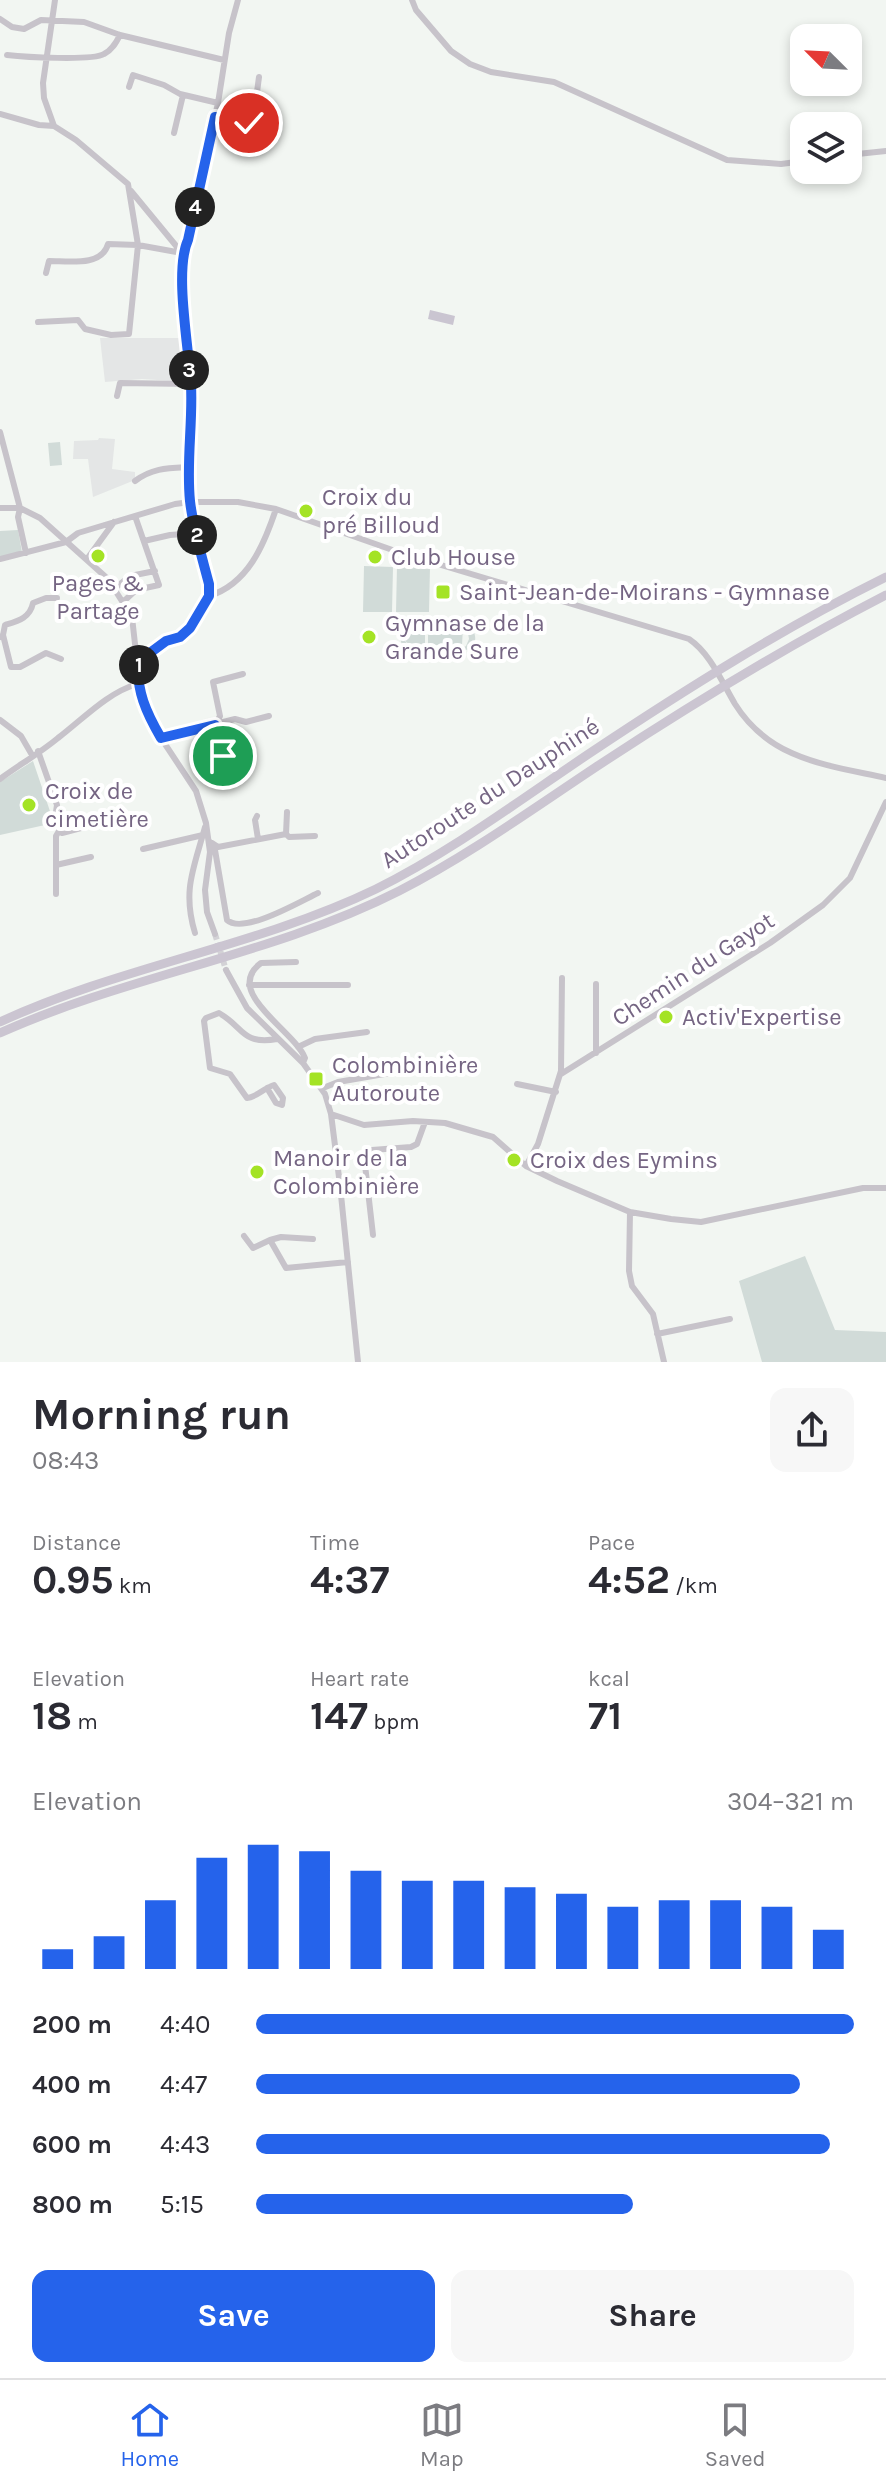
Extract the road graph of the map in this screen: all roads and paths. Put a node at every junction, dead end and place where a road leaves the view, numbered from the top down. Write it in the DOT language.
graph roads {
  1 [pos="55,0"];
  2 [pos="238,0"];
  3 [pos="412,0"];
  4 [pos="0,19"];
  5 [pos="52,19"];
  6 [pos="120,35"];
  7 [pos="7,55"];
  8 [pos="47,58"];
  9 [pos="224,60"];
  10 [pos="259,77"];
  11 [pos="129,87"];
  12 [pos="183,95"];
  13 [pos="218,103"];
  14 [pos="0,114"];
  15 [pos="215,117"];
  16 [pos="54,126"];
  17 [pos="174,133"];
  18 [pos="886,151"];
  19 [pos="862,154"];
  20 [pos="790,163"];
  21 [pos="129,188"];
  22 [pos="138,245"];
  23 [pos="182,253"];
  24 [pos="46,273"];
  25 [pos="38,322"];
  26 [pos="191,384"];
  27 [pos="117,396"];
  28 [pos="0,432"];
  29 [pos="188,467"];
  30 [pos="135,481"];
  31 [pos="190,502"];
  32 [pos="0,508"];
  33 [pos="20,508"];
  34 [pos="276,509"];
  35 [pos="135,516"];
  36 [pos="114,522"];
  37 [pos="197,533"];
  38 [pos="144,541"];
  39 [pos="62,543"];
  40 [pos="26,553"];
  41 [pos="0,559"];
  42 [pos="87,559"];
  43 [pos="155,571"];
  44 [pos="886,577"];
  45 [pos="114,589"];
  46 [pos="886,595"];
  47 [pos="209,596"];
  48 [pos="57,598"];
  49 [pos="123,602"];
  50 [pos="2,636"];
  51 [pos="61,659"];
  52 [pos="139,661"];
  53 [pos="243,674"];
  54 [pos="137,684"];
  55 [pos="269,716"];
  56 [pos="0,720"];
  57 [pos="215,725"];
  58 [pos="163,742"];
  59 [pos="35,753"];
  60 [pos="232,756"];
  61 [pos="886,778"];
  62 [pos="0,779"];
  63 [pos="886,802"];
  64 [pos="287,812"];
  65 [pos="257,816"];
  66 [pos="206,823"];
  67 [pos="81,828"];
  68 [pos="59,831"];
  69 [pos="286,834"];
  70 [pos="203,835"];
  71 [pos="315,836"];
  72 [pos="258,839"];
  73 [pos="209,841"];
  74 [pos="143,849"];
  75 [pos="91,857"];
  76 [pos="56,865"];
  77 [pos="318,893"];
  78 [pos="56,894"];
  79 [pos="195,933"];
  80 [pos="215,934"];
  81 [pos="296,962"];
  82 [pos="226,970"];
  83 [pos="562,978"];
  84 [pos="596,984"];
  85 [pos="249,985"];
  86 [pos="348,985"];
  87 [pos="0,1022"];
  88 [pos="367,1032"];
  89 [pos="0,1033"];
  90 [pos="277,1039"];
  91 [pos="298,1047"];
  92 [pos="596,1053"];
  93 [pos="303,1063"];
  94 [pos="389,1063"];
  95 [pos="561,1074"];
  96 [pos="517,1084"];
  97 [pos="267,1088"];
  98 [pos="323,1088"];
  99 [pos="556,1092"];
  100 [pos="331,1114"];
  101 [pos="425,1122"];
  102 [pos="526,1166"];
  103 [pos="886,1188"];
  104 [pos="630,1212"];
  105 [pos="373,1235"];
  106 [pos="244,1236"];
  107 [pos="313,1239"];
  108 [pos="270,1240"];
  109 [pos="348,1262"];
  110 [pos="730,1319"];
  111 [pos="657,1334"];
  112 [pos="358,1362"];
  113 [pos="664,1362"];
  1 -- 5 [label="street"];
  2 -- 9 [label="street"];
  3 -- 20 [label="street"];
  4 -- 5 [label="street"];
  5 -- 6 [label="street"];
  5 -- 8 [label="street"];
  6 -- 8 [label="street"];
  6 -- 9 [label="street"];
  7 -- 8 [label="street"];
  8 -- 16 [label="street"];
  9 -- 13 [label="street"];
  10 -- 15 [label="street"];
  11 -- 12 [label="street"];
  12 -- 13 [label="street"];
  12 -- 17 [label="street"];
  13 -- 15 [label="street"];
  14 -- 16 [label="street"];
  15 -- 23 [label="street"];
  16 -- 21 [label="street"];
  18 -- 19 [label="street"];
  21 -- 22 [label="street"];
  21 -- 23 [label="street"];
  22 -- 23 [label="street"];
  22 -- 24 [label="street"];
  22 -- 25 [label="street"];
  23 -- 26 [label="street"];
  26 -- 27 [label="street"];
  26 -- 29 [label="street"];
  28 -- 33 [label="street"];
  29 -- 30 [label="street"];
  29 -- 31 [label="street"];
  31 -- 34 [label="street"];
  31 -- 35 [label="street"];
  31 -- 37 [label="street"];
  32 -- 33 [label="street"];
  33 -- 39 [label="street"];
  33 -- 40 [label="street"];
  34 -- 47 [label="street"];
  34 -- 61 [label="street"];
  35 -- 36 [label="street"];
  35 -- 38 [label="street"];
  36 -- 39 [label="street"];
  36 -- 42 [label="street"];
  37 -- 38 [label="street"];
  37 -- 47 [label="street"];
  38 -- 43 [label="street"];
  39 -- 40 [label="street"];
  39 -- 42 [label="street"];
  40 -- 41 [label="street"];
  42 -- 45 [label="street"];
  43 -- 45 [label="street"];
  43 -- 49 [label="street"];
  44 -- 87 [label="highway, Autoroute du Dauphiné"];
  45 -- 49 [label="street"];
  46 -- 89 [label="highway, Autoroute du Dauphiné"];
  47 -- 52 [label="street"];
  48 -- 50 [label="street"];
  49 -- 52 [label="street"];
  50 -- 51 [label="street"];
  52 -- 54 [label="street"];
  53 -- 57 [label="street"];
  54 -- 58 [label="street"];
  54 -- 59 [label="street"];
  55 -- 57 [label="street"];
  56 -- 59 [label="street"];
  57 -- 58 [label="street"];
  57 -- 60 [label="street"];
  58 -- 66 [label="street"];
  59 -- 62 [label="street"];
  59 -- 68 [label="street"];
  63 -- 92 [label="street, Chemin du Gayot"];
  64 -- 69 [label="street"];
  65 -- 72 [label="street"];
  66 -- 70 [label="street"];
  66 -- 73 [label="street"];
  67 -- 68 [label="street"];
  68 -- 76 [label="street"];
  69 -- 71 [label="street"];
  69 -- 72 [label="street"];
  70 -- 74 [label="street"];
  70 -- 79 [label="street"];
  72 -- 73 [label="street"];
  73 -- 77 [label="street"];
  73 -- 80 [label="street"];
  75 -- 76 [label="street"];
  76 -- 78 [label="street"];
  81 -- 85 [label="street"];
  82 -- 90 [label="street"];
  83 -- 95 [label="street"];
  84 -- 92 [label="street"];
  85 -- 86 [label="street"];
  85 -- 91 [label="street"];
  88 -- 91 [label="street"];
  90 -- 93 [label="street"];
  90 -- 97 [label="street"];
  91 -- 93 [label="street"];
  92 -- 95 [label="street, Chemin du Gayot"];
  93 -- 98 [label="street"];
  94 -- 98 [label="street"];
  95 -- 99 [label="street"];
  96 -- 99 [label="street"];
  98 -- 100 [label="street"];
  99 -- 102 [label="street"];
  100 -- 101 [label="street"];
  100 -- 109 [label="street"];
  101 -- 102 [label="street"];
  101 -- 105 [label="street"];
  102 -- 104 [label="street"];
  103 -- 104 [label="street"];
  104 -- 111 [label="street"];
  106 -- 108 [label="street"];
  107 -- 108 [label="street"];
  108 -- 109 [label="street"];
  109 -- 112 [label="street"];
  110 -- 111 [label="street"];
  111 -- 113 [label="street"];
}
